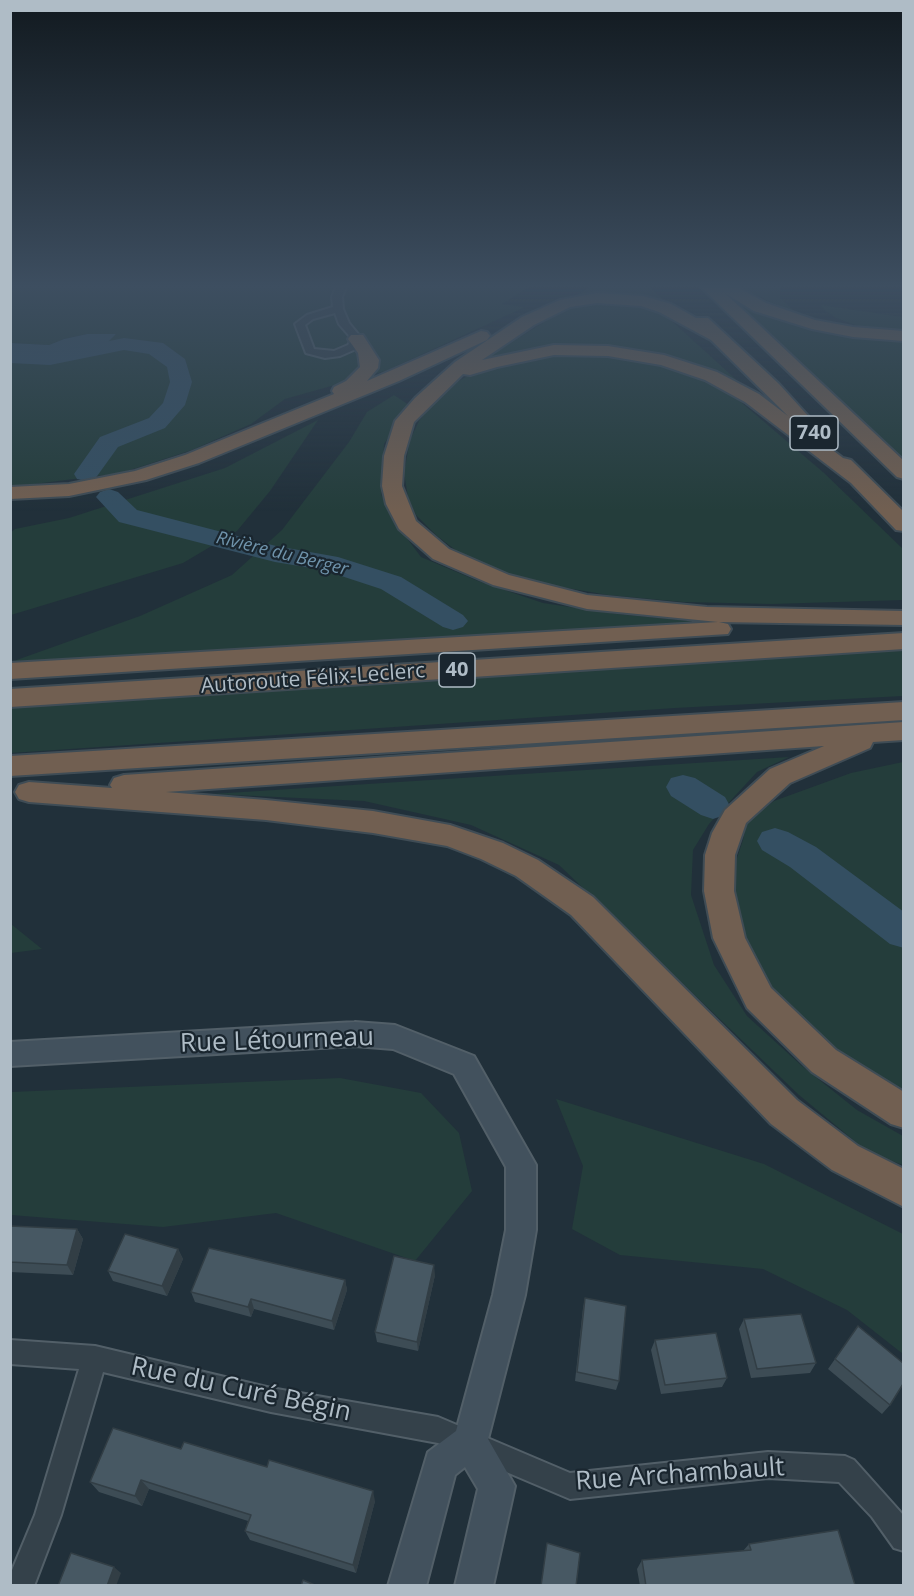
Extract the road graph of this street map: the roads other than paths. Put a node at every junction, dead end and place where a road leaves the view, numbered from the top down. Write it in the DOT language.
graph roads {
  1 [pos="370,361"];
  2 [pos="425,361"];
  3 [pos="469,361"];
  4 [pos="496,361"];
  5 [pos="667,361"];
  6 [pos="743,361"];
  7 [pos="787,361"];
  8 [pos="441,384"];
  9 [pos="260,432"];
  10 [pos="903,473"];
  11 [pos="856,478"];
  12 [pos="10,493"];
  13 [pos="903,525"];
  14 [pos="903,619"];
  15 [pos="903,641"];
  16 [pos="10,671"];
  17 [pos="10,698"];
  18 [pos="903,711"];
  19 [pos="890,732"];
  20 [pos="10,766"];
  21 [pos="20,793"];
  22 [pos="10,1054"];
  23 [pos="903,1112"];
  24 [pos="903,1189"];
  25 [pos="10,1352"];
  26 [pos="95,1358"];
  27 [pos="470,1442"];
  28 [pos="903,1538"];
  29 [pos="20,1586"];
  30 [pos="407,1586"];
  31 [pos="474,1586"];
  1 -- 9 [label="highway"];
  2 -- 9 [label="highway"];
  3 -- 8 [label="highway"];
  4 -- 8 [label="highway"];
  5 -- 11 [label="highway"];
  6 -- 11 [label="highway, 740"];
  7 -- 10 [label="highway, 740"];
  8 -- 14 [label="highway"];
  9 -- 12 [label="highway"];
  11 -- 13 [label="highway, 740"];
  14 -- 16 [label="highway"];
  15 -- 17 [label="highway, Autoroute Félix-Leclerc / 40"];
  18 -- 20 [label="highway"];
  19 -- 21 [label="highway"];
  19 -- 23 [label="highway"];
  21 -- 24 [label="highway"];
  22 -- 27 [label="street, Rue Létourneau"];
  25 -- 26 [label="street, Rue du Curé Bégin"];
  26 -- 27 [label="street, Rue du Curé Bégin"];
  26 -- 29 [label="street"];
  27 -- 28 [label="street, Rue Archambault"];
  27 -- 30 [label="street"];
  27 -- 31 [label="street"];
}
